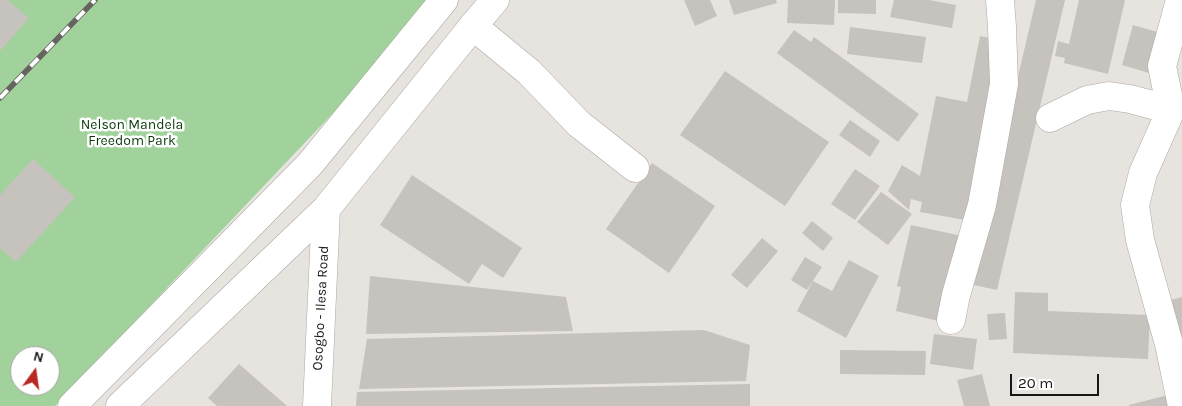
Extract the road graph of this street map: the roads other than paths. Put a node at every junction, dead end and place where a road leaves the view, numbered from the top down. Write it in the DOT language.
graph roads {
  1 [pos="495,0"];
  2 [pos="1000,0"];
  3 [pos="1180,0"];
  4 [pos="440,4"];
  5 [pos="473,26"];
  6 [pos="1172,71"];
  7 [pos="1171,110"];
  8 [pos="1050,118"];
  9 [pos="635,168"];
  10 [pos="326,209"];
  11 [pos="952,320"];
  12 [pos="72,406"];
  13 [pos="120,406"];
  14 [pos="317,406"];
  15 [pos="1182,406"];
  1 -- 5 [label="main road"];
  2 -- 11 [label="main road"];
  3 -- 6 [label="main road"];
  4 -- 12 [label="main road"];
  5 -- 9 [label="main road"];
  5 -- 10 [label="main road"];
  6 -- 7 [label="main road"];
  7 -- 8 [label="main road"];
  7 -- 15 [label="main road"];
  10 -- 13 [label="main road"];
  10 -- 14 [label="main road, Osogbo - Ilesa Road"];
}
